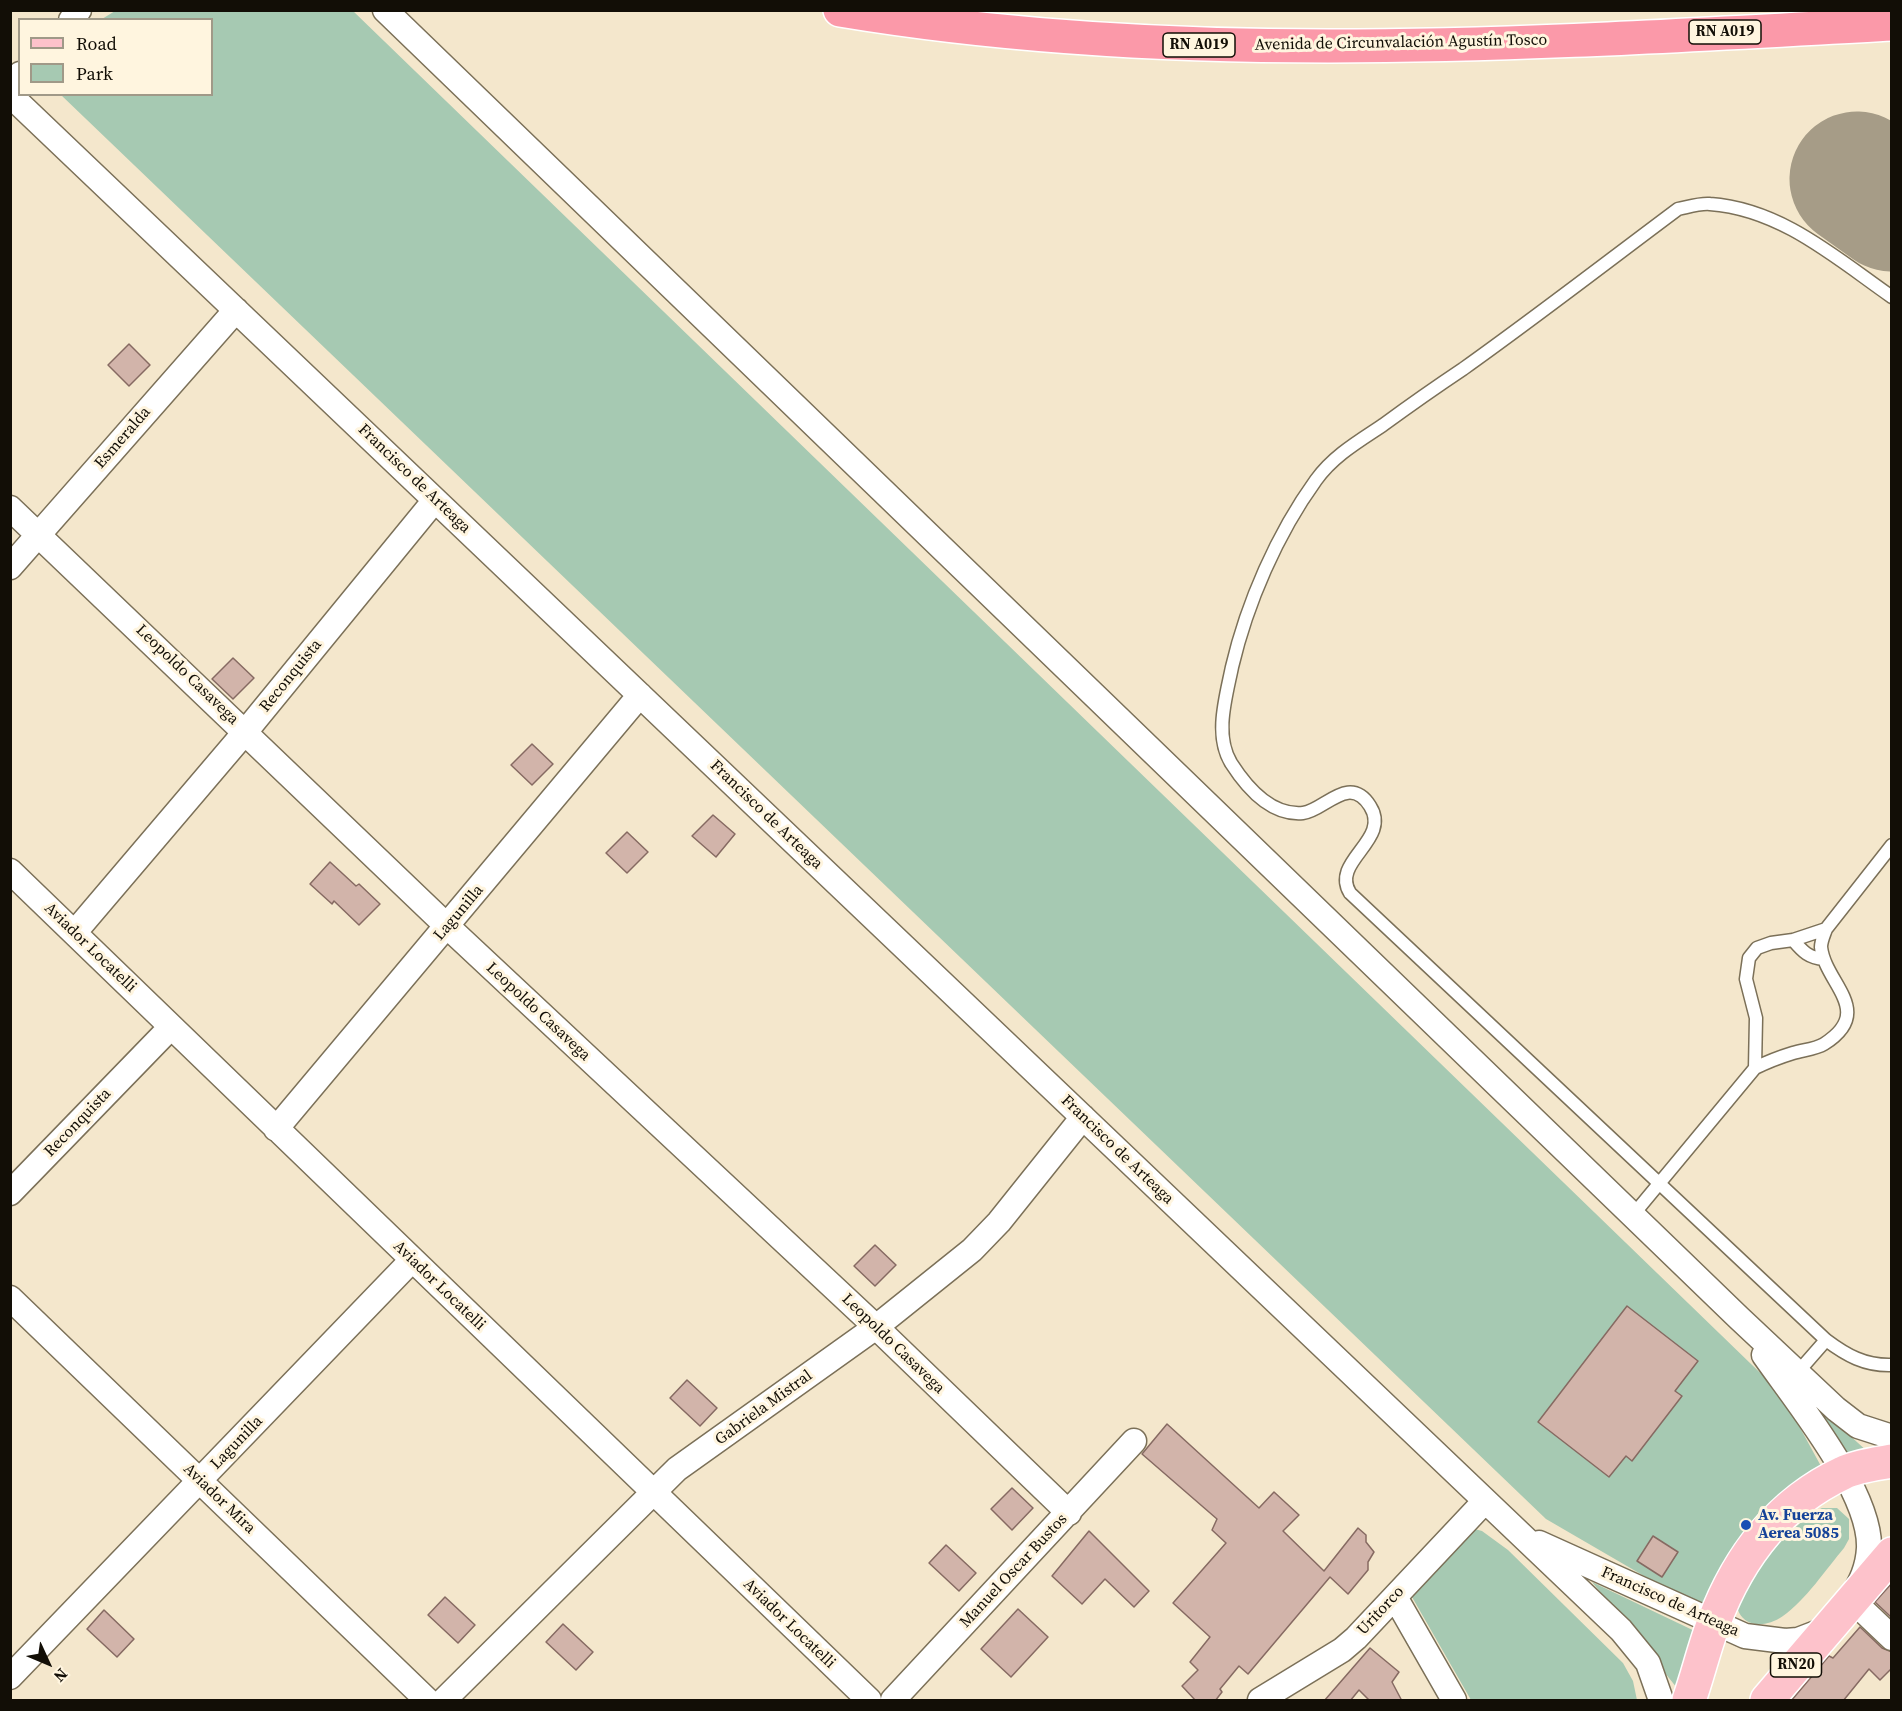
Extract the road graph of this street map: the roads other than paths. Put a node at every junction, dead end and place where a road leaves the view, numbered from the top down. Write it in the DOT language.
graph roads {
  1 [pos="385,10"];
  2 [pos="840,10"];
  3 [pos="1892,24"];
  4 [pos="10,95"];
  5 [pos="1892,297"];
  6 [pos="236,310"];
  7 [pos="435,500"];
  8 [pos="10,508"];
  9 [pos="38,534"];
  10 [pos="10,567"];
  11 [pos="640,695"];
  12 [pos="246,731"];
  13 [pos="1892,845"];
  14 [pos="10,871"];
  15 [pos="448,927"];
  16 [pos="1826,929"];
  17 [pos="75,932"];
  18 [pos="1793,940"];
  19 [pos="1824,959"];
  20 [pos="171,1028"];
  21 [pos="1755,1068"];
  22 [pos="1083,1117"];
  23 [pos="276,1129"];
  24 [pos="1658,1182"];
  25 [pos="10,1193"];
  26 [pos="1633,1215"];
  27 [pos="412,1260"];
  28 [pos="10,1298"];
  29 [pos="1740,1318"];
  30 [pos="876,1327"];
  31 [pos="1826,1340"];
  32 [pos="1892,1365"];
  33 [pos="1798,1372"];
  34 [pos="1892,1437"];
  35 [pos="1134,1441"];
  36 [pos="1892,1461"];
  37 [pos="1844,1472"];
  38 [pos="200,1482"];
  39 [pos="652,1492"];
  40 [pos="1485,1501"];
  41 [pos="1069,1513"];
  42 [pos="1520,1534"];
  43 [pos="1892,1554"];
  44 [pos="1395,1597"];
  45 [pos="1851,1599"];
  46 [pos="1713,1623"];
  47 [pos="1824,1630"];
  48 [pos="1892,1638"];
  49 [pos="10,1677"];
  50 [pos="427,1701"];
  51 [pos="444,1701"];
  52 [pos="869,1701"];
  53 [pos="893,1701"];
  54 [pos="1260,1701"];
  55 [pos="1454,1701"];
  56 [pos="1661,1701"];
  57 [pos="1689,1701"];
  58 [pos="1767,1701"];
  1 -- 26 [label="street"];
  2 -- 3 [label="highway, Avenida de Circunvalación Agustín Tosco / RN A019"];
  4 -- 6 [label="street, Francisco de Arteaga"];
  5 -- 24 [label="lane"];
  6 -- 7 [label="street, Francisco de Arteaga"];
  6 -- 9 [label="street, Esmeralda"];
  7 -- 11 [label="street, Francisco de Arteaga"];
  7 -- 12 [label="street, Reconquista"];
  8 -- 9 [label="street, Leopoldo Casavega"];
  9 -- 10 [label="street, Esmeralda"];
  9 -- 12 [label="street, Leopoldo Casavega"];
  11 -- 15 [label="street, Lagunilla"];
  11 -- 22 [label="street, Francisco de Arteaga"];
  12 -- 15 [label="street, Leopoldo Casavega"];
  12 -- 17 [label="street, Reconquista"];
  13 -- 16 [label="lane"];
  14 -- 17 [label="street, Aviador Locatelli"];
  15 -- 23 [label="street, Lagunilla"];
  15 -- 30 [label="street, Leopoldo Casavega"];
  16 -- 18 [label="lane"];
  16 -- 19 [label="lane"];
  17 -- 20 [label="street, Aviador Locatelli"];
  18 -- 19 [label="lane"];
  18 -- 21 [label="lane"];
  19 -- 21 [label="lane"];
  20 -- 23 [label="street, Aviador Locatelli"];
  20 -- 25 [label="street, Reconquista"];
  21 -- 24 [label="lane"];
  22 -- 30 [label="street, Gabriela Mistral"];
  22 -- 40 [label="street, Francisco de Arteaga"];
  23 -- 27 [label="street, Aviador Locatelli"];
  24 -- 26 [label="lane"];
  24 -- 31 [label="lane"];
  26 -- 29 [label="street"];
  27 -- 38 [label="street, Lagunilla"];
  27 -- 39 [label="street, Aviador Locatelli"];
  28 -- 38 [label="street, Aviador Mira"];
  29 -- 33 [label="street"];
  29 -- 37 [label="street"];
  30 -- 39 [label="street, Gabriela Mistral"];
  30 -- 41 [label="street, Leopoldo Casavega"];
  31 -- 32 [label="lane"];
  31 -- 33 [label="lane"];
  33 -- 34 [label="street"];
  35 -- 41 [label="street, Manuel Oscar Bustos"];
  36 -- 37 [label="main road"];
  37 -- 45 [label="street"];
  37 -- 46 [label="main road"];
  38 -- 49 [label="street, Lagunilla"];
  38 -- 50 [label="street, Aviador Mira"];
  39 -- 51 [label="street, Gabriela Mistral"];
  39 -- 52 [label="street, Aviador Locatelli"];
  40 -- 42 [label="street, Francisco de Arteaga"];
  40 -- 44 [label="street, Uritorco"];
  41 -- 53 [label="street, Manuel Oscar Bustos"];
  42 -- 46 [label="street, Francisco de Arteaga"];
  42 -- 56 [label="street, Francisco de Arteaga"];
  43 -- 45 [label="main road, RN20"];
  44 -- 54 [label="street, Uritorco"];
  44 -- 55 [label="street"];
  45 -- 47 [label="main road, RN20"];
  45 -- 48 [label="street"];
  46 -- 47 [label="street, Francisco de Arteaga"];
  46 -- 57 [label="main road"];
  47 -- 58 [label="main road, RN20"];
}
